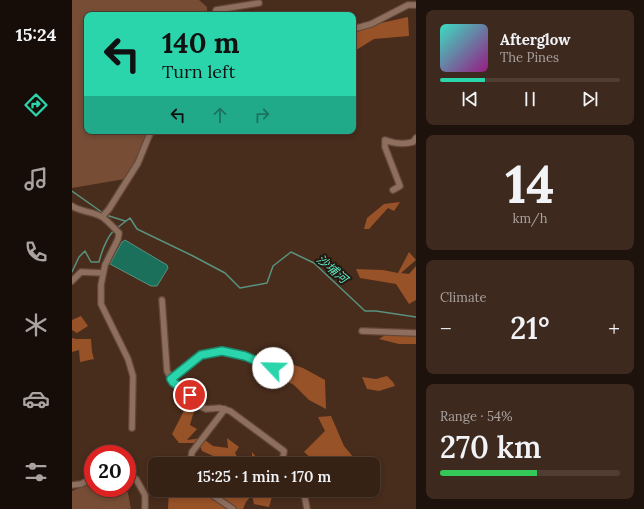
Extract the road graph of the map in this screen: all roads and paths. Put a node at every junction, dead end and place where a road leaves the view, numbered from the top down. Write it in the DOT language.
graph roads {
  1 [pos="259,3"];
  2 [pos="416,5"];
  3 [pos="216,12"];
  4 [pos="356,28"];
  5 [pos="150,134"];
  6 [pos="416,138"];
  7 [pos="393,190"];
  8 [pos="72,206"];
  9 [pos="102,217"];
  10 [pos="103,273"];
  11 [pos="72,281"];
  12 [pos="162,300"];
  13 [pos="362,331"];
  14 [pos="416,333"];
  15 [pos="273,368"];
  16 [pos="171,379"];
  17 [pos="225,409"];
  18 [pos="132,428"];
  19 [pos="191,457"];
  20 [pos="283,457"];
  21 [pos="136,480"];
  22 [pos="84,482"];
  23 [pos="72,484"];
  24 [pos="215,497"];
  25 [pos="305,497"];
  26 [pos="145,509"];
  27 [pos="233,509"];
  28 [pos="307,509"];
  1 -- 3 [label="street"];
  2 -- 4 [label="street"];
  5 -- 9 [label="street"];
  6 -- 7 [label="street"];
  8 -- 9 [label="street"];
  9 -- 10 [label="street"];
  10 -- 11 [label="street"];
  10 -- 18 [label="street"];
  12 -- 16 [label="street"];
  13 -- 14 [label="street"];
  15 -- 16 [label="street"];
  16 -- 17 [label="street"];
  17 -- 19 [label="street"];
  17 -- 20 [label="street"];
  21 -- 26 [label="street"];
  22 -- 23 [label="street"];
  24 -- 27 [label="street"];
  25 -- 28 [label="street"];
}
